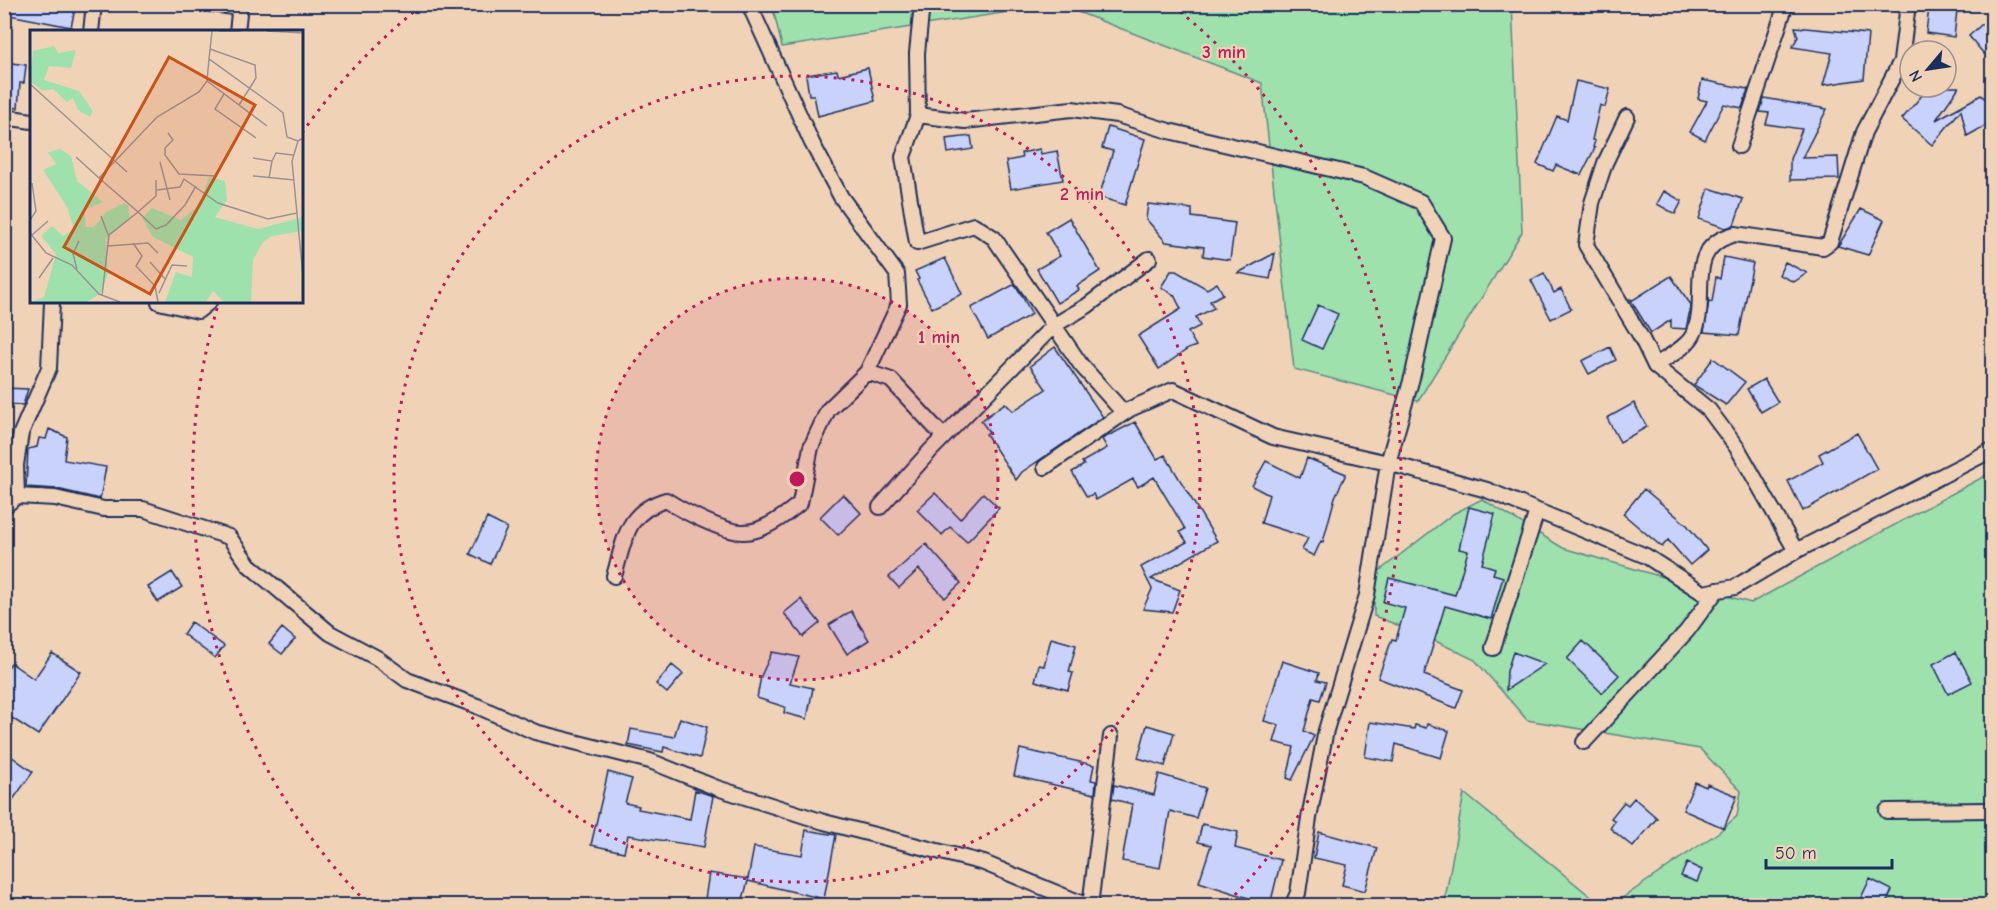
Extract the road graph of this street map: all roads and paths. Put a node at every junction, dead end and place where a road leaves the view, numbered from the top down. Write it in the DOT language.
graph roads {
  1 [pos="94,4"];
  2 [pos="212,4"];
  3 [pos="749,4"];
  4 [pos="922,4"];
  5 [pos="1786,4"];
  6 [pos="1908,4"];
  7 [pos="240,6"];
  8 [pos="91,30"];
  9 [pos="237,30"];
  10 [pos="918,115"];
  11 [pos="4,117"];
  12 [pos="1627,117"];
  13 [pos="30,121"];
  14 [pos="1739,146"];
  15 [pos="1149,259"];
  16 [pos="52,303"];
  17 [pos="163,303"];
  18 [pos="208,303"];
  19 [pos="1053,326"];
  20 [pos="1655,366"];
  21 [pos="867,372"];
  22 [pos="1124,413"];
  23 [pos="944,437"];
  24 [pos="1992,450"];
  25 [pos="1388,463"];
  26 [pos="1045,467"];
  27 [pos="17,496"];
  28 [pos="4,507"];
  29 [pos="880,507"];
  30 [pos="1537,511"];
  31 [pos="1796,551"];
  32 [pos="614,576"];
  33 [pos="1717,590"];
  34 [pos="1493,648"];
  35 [pos="1111,736"];
  36 [pos="1584,742"];
  37 [pos="1887,810"];
  38 [pos="1992,810"];
  39 [pos="1089,906"];
  40 [pos="1292,906"];
  1 -- 8 [label="street"];
  2 -- 7 [label="street"];
  3 -- 21 [label="street"];
  4 -- 10 [label="street"];
  5 -- 14 [label="street"];
  6 -- 20 [label="street"];
  7 -- 9 [label="street"];
  10 -- 19 [label="street"];
  10 -- 25 [label="street"];
  11 -- 13 [label="street"];
  12 -- 20 [label="street"];
  15 -- 19 [label="street"];
  16 -- 27 [label="street"];
  17 -- 18 [label="street"];
  19 -- 22 [label="street"];
  19 -- 23 [label="street"];
  20 -- 31 [label="street"];
  21 -- 23 [label="street"];
  21 -- 32 [label="street"];
  22 -- 25 [label="street"];
  22 -- 26 [label="street"];
  23 -- 29 [label="street"];
  24 -- 31 [label="street"];
  25 -- 30 [label="street"];
  25 -- 40 [label="street"];
  27 -- 28 [label="street"];
  27 -- 39 [label="street"];
  30 -- 33 [label="street"];
  30 -- 34 [label="street"];
  31 -- 33 [label="street"];
  33 -- 36 [label="street"];
  35 -- 39 [label="street"];
  37 -- 38 [label="street"];
}
